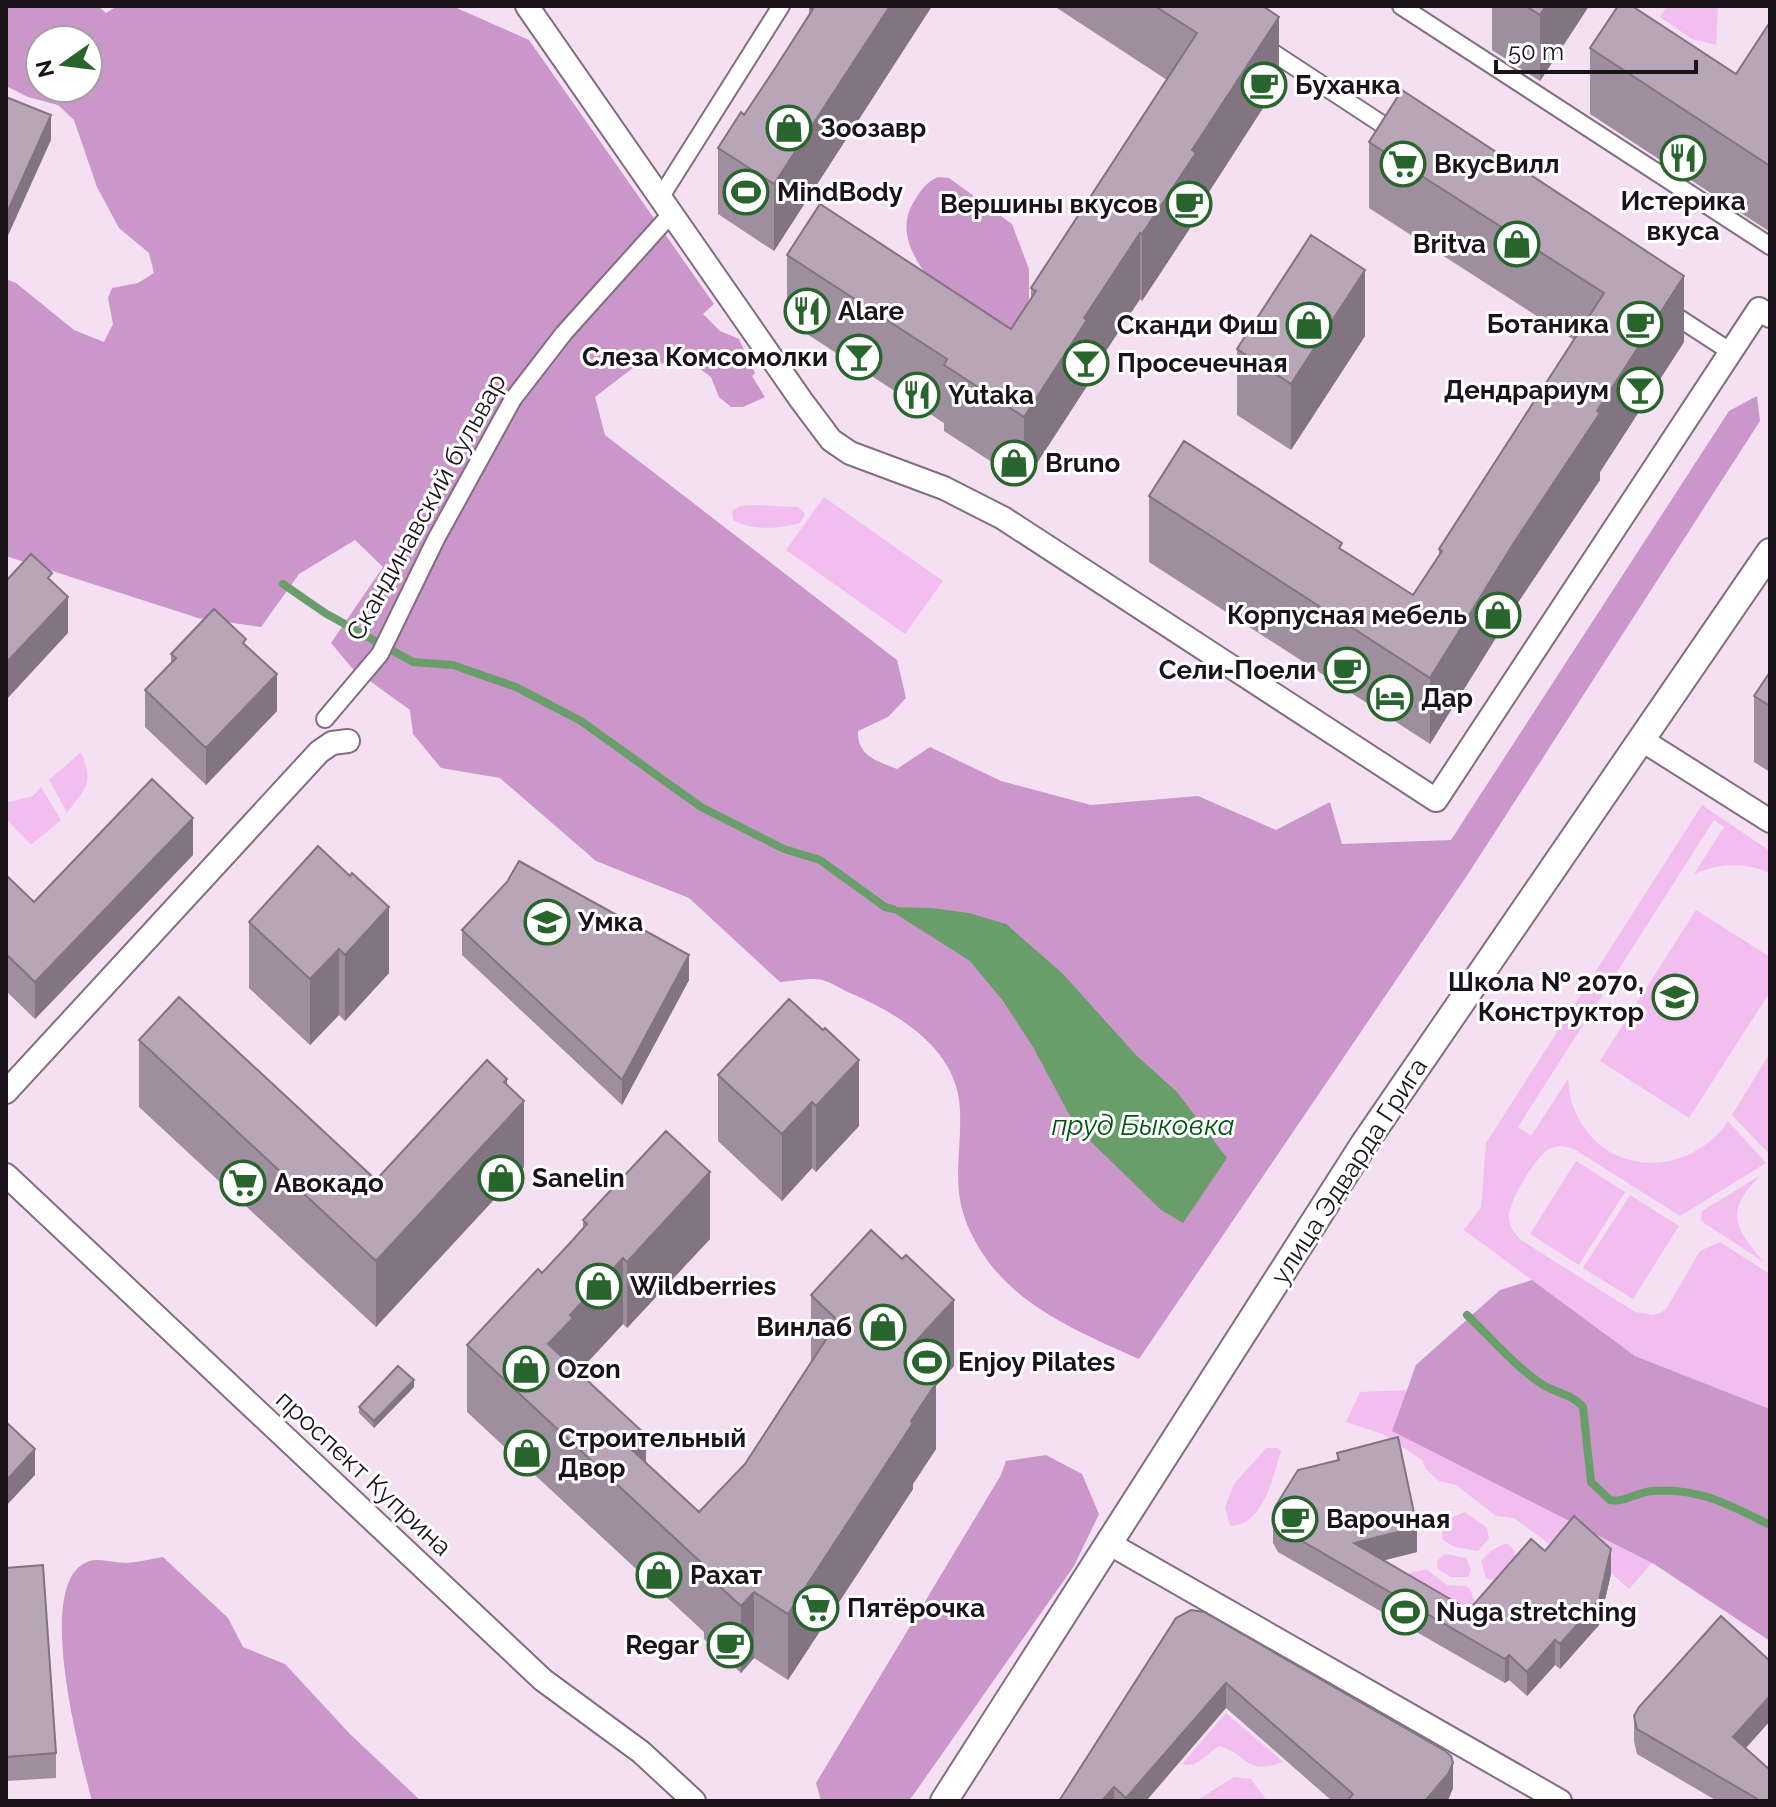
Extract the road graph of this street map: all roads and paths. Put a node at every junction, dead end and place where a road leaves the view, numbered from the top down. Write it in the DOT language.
graph roads {
  1 [pos="527,6"];
  2 [pos="781,6"];
  3 [pos="1401,6"];
  4 [pos="1253,40"];
  5 [pos="1416,146"];
  6 [pos="666,206"];
  7 [pos="1770,246"];
  8 [pos="1648,298"];
  9 [pos="1770,316"];
  10 [pos="1731,352"];
  11 [pos="1770,552"];
  12 [pos="325,719"];
  13 [pos="1642,740"];
  14 [pos="348,741"];
  15 [pos="1770,821"];
  16 [pos="6,1092"];
  17 [pos="6,1175"];
  18 [pos="1110,1544"];
  19 [pos="694,1801"];
  20 [pos="944,1801"];
  21 [pos="1560,1801"];
  1 -- 6 [label="street"];
  2 -- 6 [label="street, Скандинавский бульвар"];
  3 -- 7 [label="street"];
  4 -- 5 [label="street"];
  6 -- 10 [label="street"];
  6 -- 12 [label="street, Скандинавский бульвар"];
  8 -- 10 [label="street"];
  9 -- 10 [label="street"];
  11 -- 13 [label="street, улица Эдварда Грига"];
  13 -- 15 [label="street"];
  13 -- 18 [label="street, улица Эдварда Грига"];
  14 -- 16 [label="street"];
  17 -- 19 [label="street, проспект Куприна"];
  18 -- 20 [label="street, улица Эдварда Грига"];
  18 -- 21 [label="street"];
}
